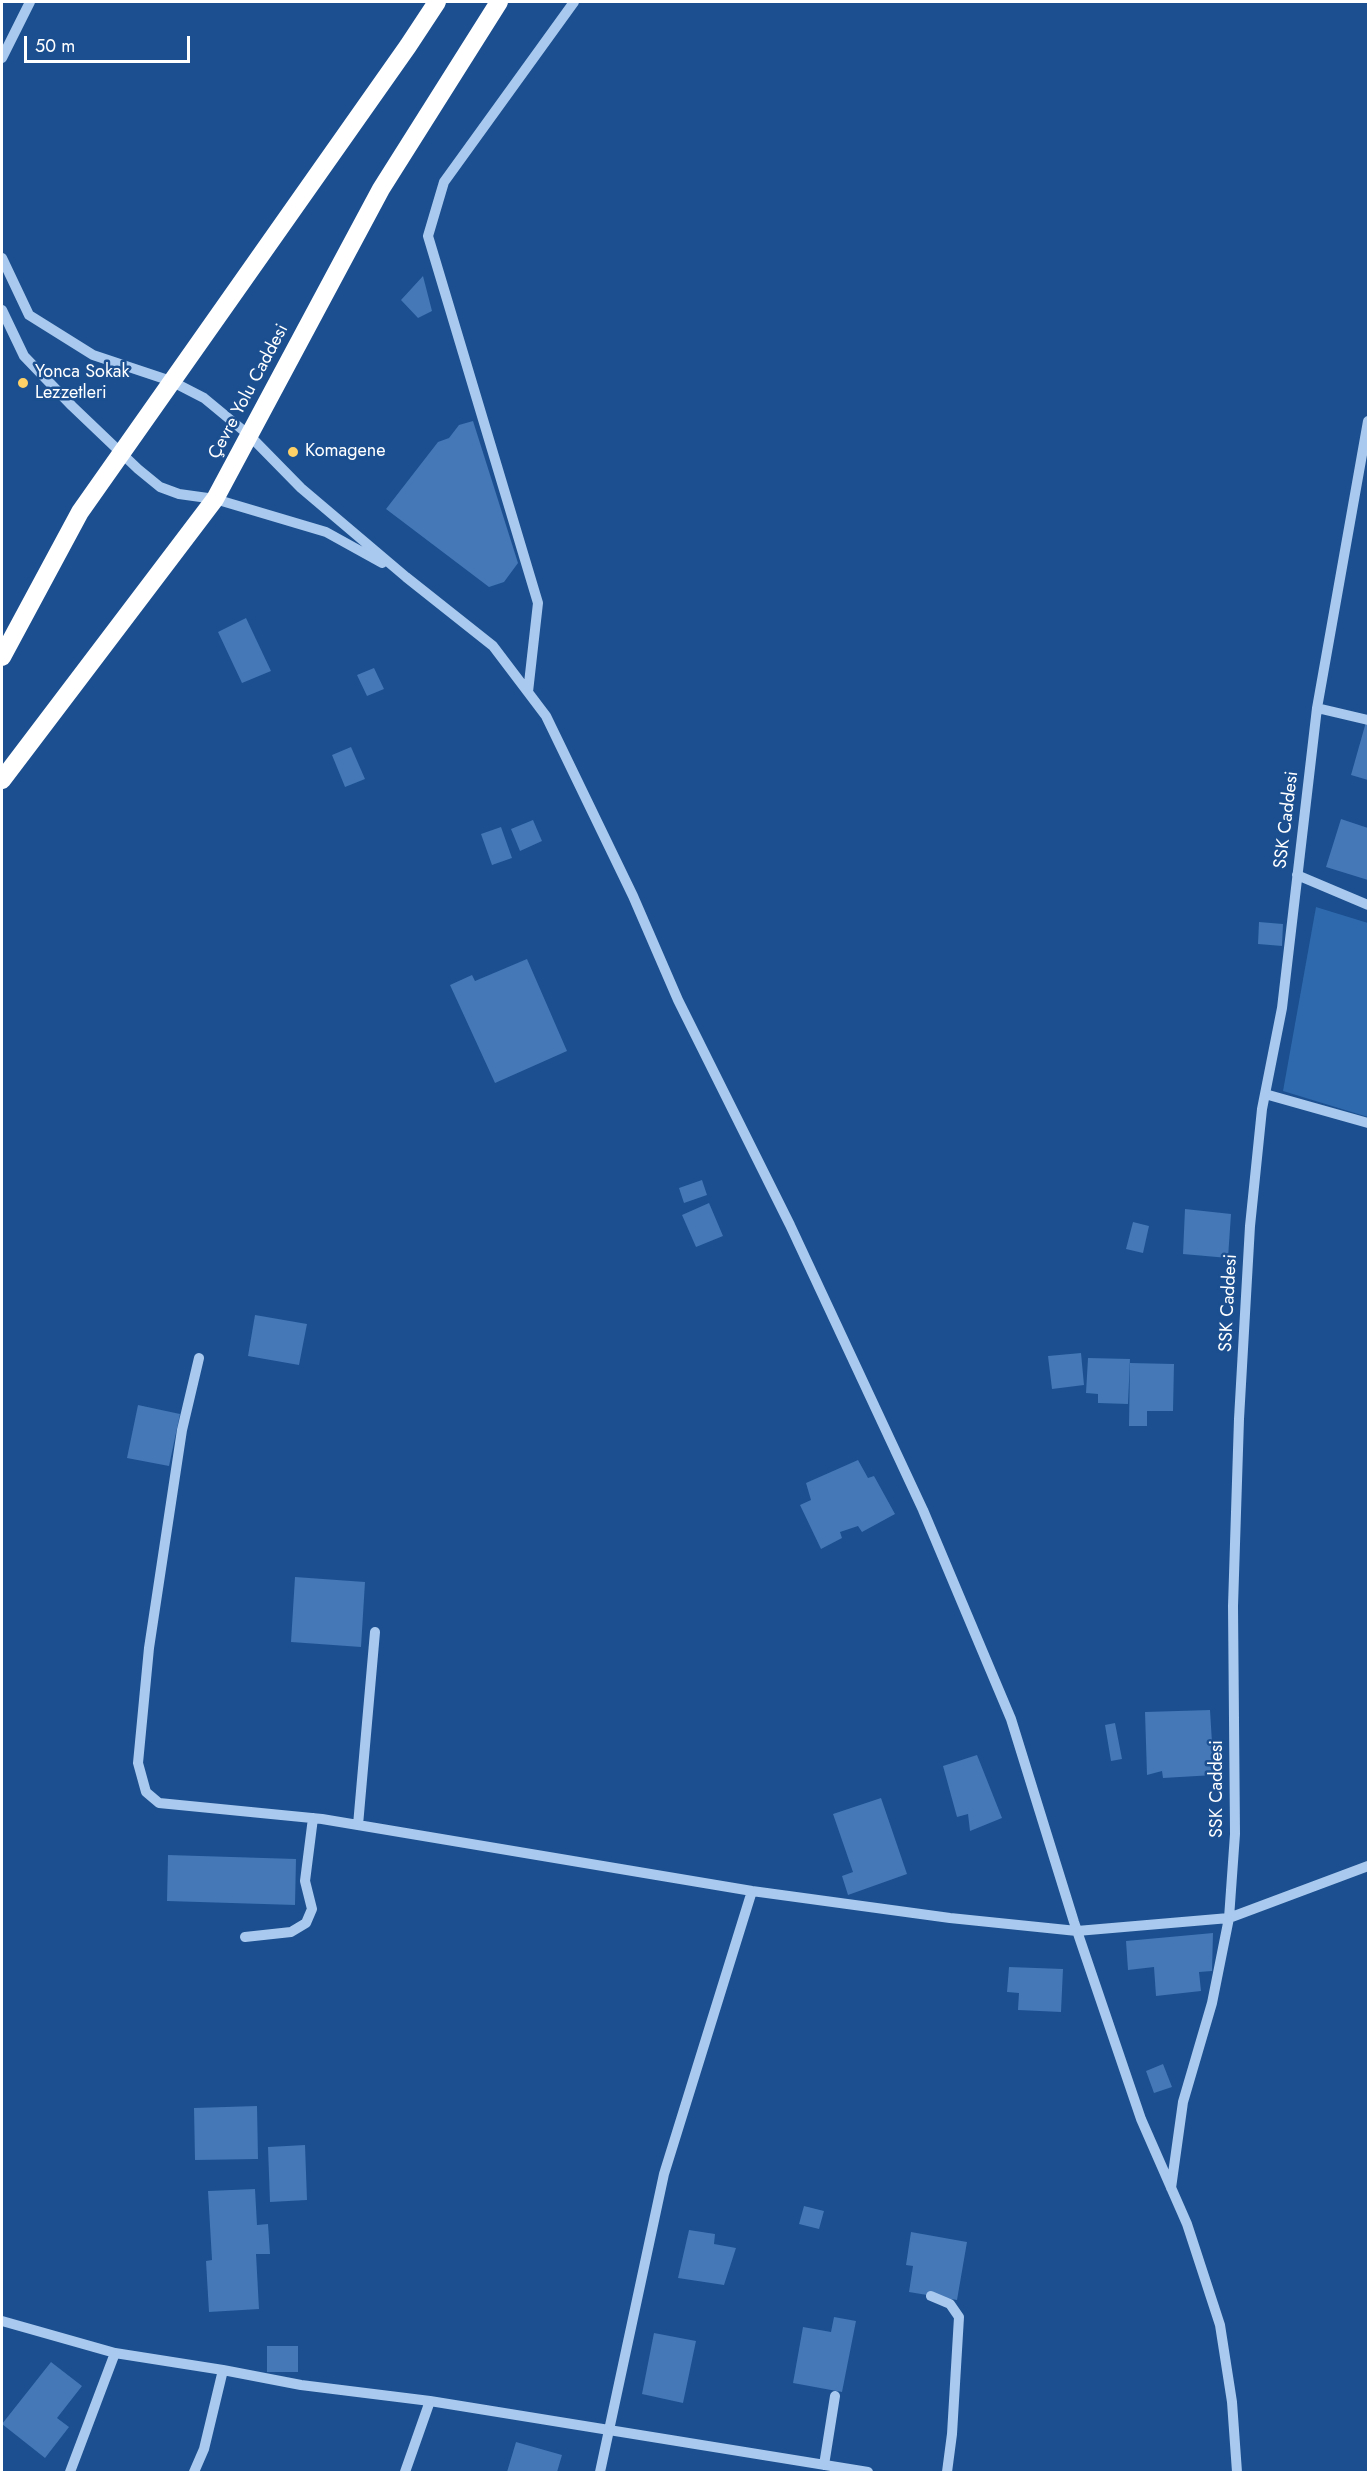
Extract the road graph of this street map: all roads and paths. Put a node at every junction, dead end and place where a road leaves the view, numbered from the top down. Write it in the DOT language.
graph roads {
  1 [pos="30,2"];
  2 [pos="437,2"];
  3 [pos="499,2"];
  4 [pos="574,2"];
  5 [pos="2,58"];
  6 [pos="2,258"];
  7 [pos="2,310"];
  8 [pos="171,381"];
  9 [pos="1368,421"];
  10 [pos="249,436"];
  11 [pos="122,452"];
  12 [pos="215,499"];
  13 [pos="406,577"];
  14 [pos="2,657"];
  15 [pos="528,692"];
  16 [pos="1317,708"];
  17 [pos="1368,720"];
  18 [pos="2,780"];
  19 [pos="1297,875"];
  20 [pos="1368,905"];
  21 [pos="1265,1094"];
  22 [pos="1368,1123"];
  23 [pos="199,1358"];
  24 [pos="375,1632"];
  25 [pos="313,1818"];
  26 [pos="358,1825"];
  27 [pos="1368,1866"];
  28 [pos="752,1891"];
  29 [pos="1229,1918"];
  30 [pos="1077,1931"];
  31 [pos="245,1937"];
  32 [pos="1171,2188"];
  33 [pos="931,2296"];
  34 [pos="2,2321"];
  35 [pos="115,2353"];
  36 [pos="223,2370"];
  37 [pos="834,2396"];
  38 [pos="430,2402"];
  39 [pos="610,2430"];
  40 [pos="824,2465"];
  41 [pos="70,2472"];
  42 [pos="194,2472"];
  43 [pos="405,2472"];
  44 [pos="600,2472"];
  45 [pos="868,2472"];
  46 [pos="947,2472"];
  47 [pos="1237,2472"];
  1 -- 5 [label="street"];
  2 -- 8 [label="highway"];
  3 -- 10 [label="highway, Çevre Yolu Caddesi"];
  4 -- 15 [label="street"];
  6 -- 8 [label="street"];
  7 -- 11 [label="street"];
  8 -- 10 [label="street"];
  8 -- 11 [label="highway"];
  9 -- 16 [label="street, SSK Caddesi"];
  10 -- 12 [label="highway, Çevre Yolu Caddesi"];
  10 -- 13 [label="street"];
  11 -- 12 [label="street"];
  11 -- 14 [label="highway"];
  12 -- 13 [label="street"];
  12 -- 18 [label="highway, Çevre Yolu Caddesi"];
  13 -- 15 [label="street"];
  15 -- 30 [label="street"];
  16 -- 17 [label="street"];
  16 -- 19 [label="street, SSK Caddesi"];
  19 -- 20 [label="street"];
  19 -- 21 [label="street, SSK Caddesi"];
  21 -- 22 [label="street"];
  21 -- 29 [label="street, SSK Caddesi"];
  23 -- 25 [label="street"];
  24 -- 26 [label="street"];
  25 -- 26 [label="street"];
  25 -- 31 [label="street"];
  26 -- 28 [label="street"];
  27 -- 29 [label="street"];
  28 -- 30 [label="street"];
  28 -- 39 [label="street"];
  29 -- 30 [label="street"];
  29 -- 32 [label="street, SSK Caddesi"];
  30 -- 32 [label="street"];
  32 -- 47 [label="street"];
  33 -- 46 [label="street"];
  34 -- 35 [label="street"];
  35 -- 36 [label="street"];
  35 -- 41 [label="street"];
  36 -- 38 [label="street"];
  36 -- 42 [label="street"];
  37 -- 40 [label="street"];
  38 -- 39 [label="street"];
  38 -- 43 [label="street"];
  39 -- 40 [label="street"];
  39 -- 44 [label="street"];
  40 -- 45 [label="street"];
}
